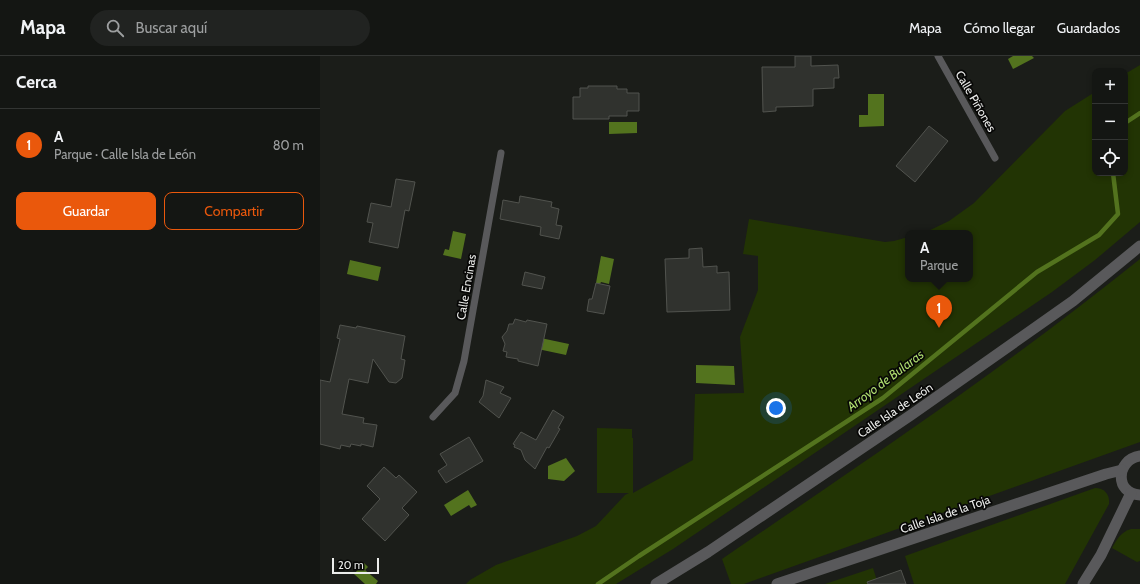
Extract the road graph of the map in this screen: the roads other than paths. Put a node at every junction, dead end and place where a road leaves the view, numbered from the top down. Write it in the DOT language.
graph roads {
  1 [pos="938,56"];
  2 [pos="502,153"];
  3 [pos="995,158"];
  4 [pos="1140,246"];
  5 [pos="433,417"];
  6 [pos="1140,456"];
  7 [pos="1122,470"];
  8 [pos="1136,494"];
  9 [pos="656,584"];
  10 [pos="777,584"];
  11 [pos="1083,584"];
  1 -- 3 [label="lane, Calle Piñones"];
  2 -- 5 [label="lane, Calle Encinas"];
  4 -- 9 [label="street, Calle Isla de León"];
  6 -- 7 [label="street"];
  7 -- 8 [label="street"];
  7 -- 10 [label="street, Calle Isla de la Toja"];
  8 -- 11 [label="street"];
}
